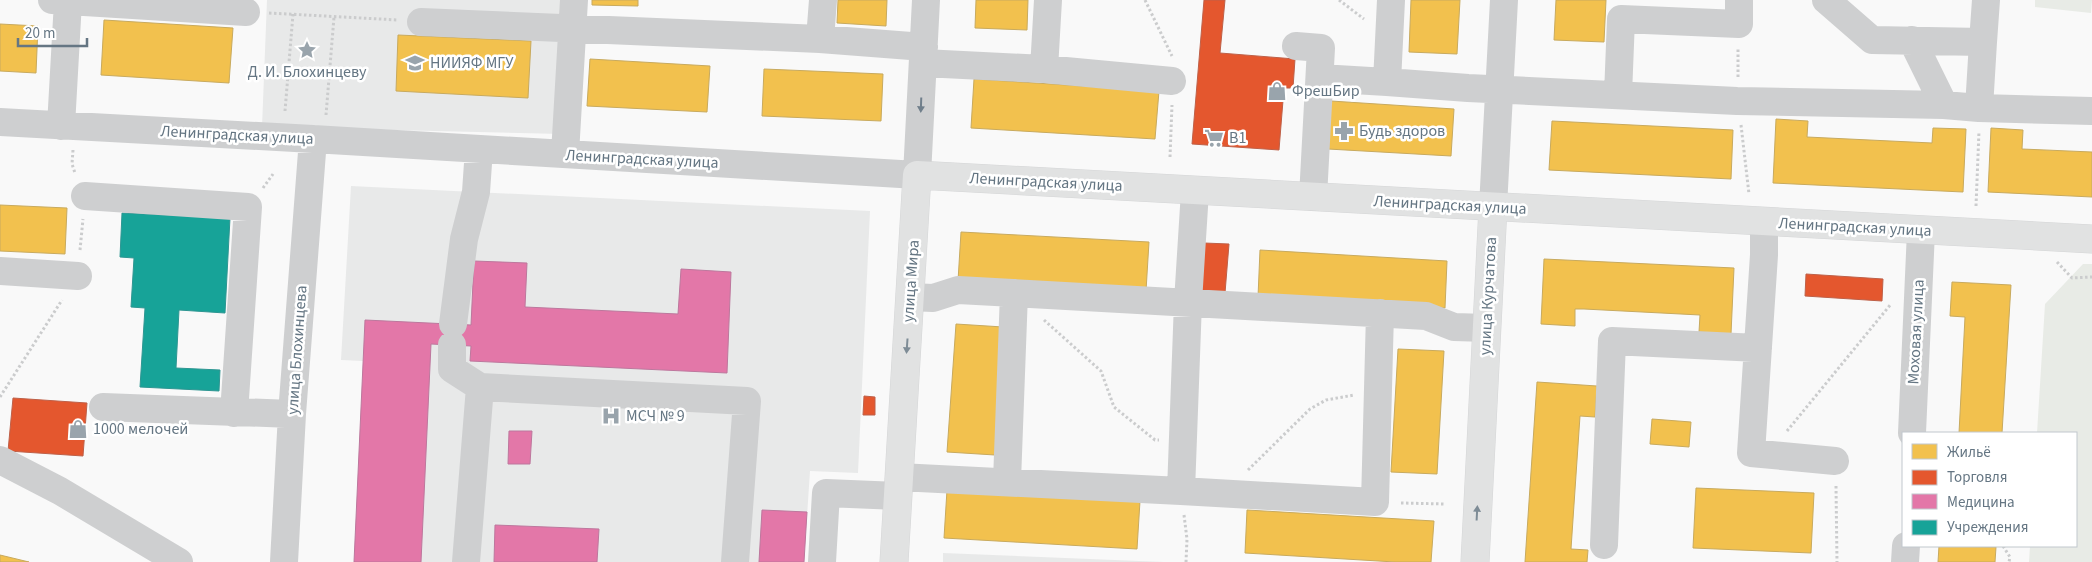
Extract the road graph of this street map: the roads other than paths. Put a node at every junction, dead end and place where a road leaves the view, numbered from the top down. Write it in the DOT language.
graph roads {
  1 [pos="60,0"];
  2 [pos="574,0"];
  3 [pos="822,0"];
  4 [pos="926,0"];
  5 [pos="1048,0"];
  6 [pos="1391,0"];
  7 [pos="1504,0"];
  8 [pos="1739,0"];
  9 [pos="1826,0"];
  10 [pos="1986,0"];
  11 [pos="246,12"];
  12 [pos="421,22"];
  13 [pos="573,27"];
  14 [pos="820,39"];
  15 [pos="1912,40"];
  16 [pos="1983,42"];
  17 [pos="1296,46"];
  18 [pos="923,55"];
  19 [pos="1044,69"];
  20 [pos="1320,78"];
  21 [pos="1172,81"];
  22 [pos="1387,82"];
  23 [pos="1499,89"];
  24 [pos="1618,95"];
  25 [pos="1944,105"];
  26 [pos="1979,108"];
  27 [pos="2092,111"];
  28 [pos="0,122"];
  29 [pos="68,126"];
  30 [pos="313,139"];
  31 [pos="479,149"];
  32 [pos="565,154"];
  33 [pos="917,175"];
  34 [pos="1196,190"];
  35 [pos="85,196"];
  36 [pos="1313,197"];
  37 [pos="1493,207"];
  38 [pos="1764,222"];
  39 [pos="1921,231"];
  40 [pos="2092,239"];
  41 [pos="0,271"];
  42 [pos="78,276"];
  43 [pos="1014,293"];
  44 [pos="910,297"];
  45 [pos="1188,302"];
  46 [pos="1380,313"];
  47 [pos="1487,328"];
  48 [pos="1758,348"];
  49 [pos="480,387"];
  50 [pos="103,407"];
  51 [pos="234,413"];
  52 [pos="292,414"];
  53 [pos="1912,432"];
  54 [pos="0,460"];
  55 [pos="1835,461"];
  56 [pos="1007,482"];
  57 [pos="898,486"];
  58 [pos="1181,491"];
  59 [pos="1604,545"];
  60 [pos="1906,547"];
  61 [pos="179,562"];
  62 [pos="284,562"];
  63 [pos="466,562"];
  64 [pos="735,562"];
  65 [pos="822,562"];
  66 [pos="894,562"];
  67 [pos="1475,562"];
  68 [pos="1906,562"];
  1 -- 11 [label="street"];
  1 -- 29 [label="street"];
  2 -- 13 [label="street"];
  3 -- 14 [label="street"];
  4 -- 18 [label="street, улица Мира"];
  5 -- 19 [label="street"];
  6 -- 22 [label="street"];
  7 -- 23 [label="street, улица Курчатова"];
  8 -- 24 [label="street"];
  9 -- 15 [label="street"];
  10 -- 16 [label="street"];
  12 -- 13 [label="street"];
  13 -- 14 [label="street"];
  13 -- 32 [label="street"];
  14 -- 18 [label="street"];
  15 -- 16 [label="street"];
  15 -- 25 [label="street"];
  16 -- 26 [label="street"];
  17 -- 20 [label="street"];
  18 -- 19 [label="street"];
  18 -- 33 [label="street, улица Мира, one-way"];
  19 -- 21 [label="street"];
  20 -- 22 [label="street"];
  20 -- 36 [label="street"];
  22 -- 23 [label="street"];
  23 -- 24 [label="street"];
  23 -- 37 [label="street, улица Курчатова"];
  24 -- 25 [label="street"];
  25 -- 26 [label="street"];
  26 -- 27 [label="street"];
  28 -- 29 [label="street, Ленинградская улица"];
  29 -- 30 [label="street, Ленинградская улица"];
  30 -- 31 [label="street, Ленинградская улица"];
  30 -- 52 [label="street, улица Блохинцева"];
  31 -- 32 [label="street, Ленинградская улица"];
  31 -- 49 [label="street"];
  32 -- 33 [label="street, Ленинградская улица"];
  33 -- 34 [label="main road, Ленинградская улица"];
  33 -- 44 [label="main road, улица Мира"];
  34 -- 36 [label="main road, Ленинградская улица"];
  34 -- 45 [label="street"];
  35 -- 51 [label="street"];
  36 -- 37 [label="main road, Ленинградская улица"];
  37 -- 38 [label="main road, Ленинградская улица"];
  37 -- 47 [label="main road, улица Курчатова"];
  38 -- 39 [label="main road, Ленинградская улица"];
  38 -- 48 [label="street"];
  39 -- 40 [label="main road, Ленинградская улица"];
  39 -- 53 [label="street, Моховая улица"];
  41 -- 42 [label="street"];
  43 -- 44 [label="street"];
  43 -- 45 [label="street"];
  43 -- 56 [label="street"];
  44 -- 57 [label="main road, улица Мира, one-way"];
  45 -- 46 [label="street"];
  45 -- 58 [label="street"];
  46 -- 47 [label="street"];
  46 -- 58 [label="street"];
  67 -- 47 [label="main road, улица Курчатова, one-way"];
  48 -- 55 [label="street"];
  48 -- 59 [label="street"];
  49 -- 63 [label="street"];
  49 -- 64 [label="street"];
  50 -- 51 [label="street"];
  51 -- 52 [label="street"];
  52 -- 62 [label="street, улица Блохинцева"];
  54 -- 61 [label="street"];
  56 -- 57 [label="street"];
  56 -- 58 [label="street"];
  57 -- 65 [label="street"];
  57 -- 66 [label="main road, улица Мира"];
  60 -- 68 [label="street"];
}
